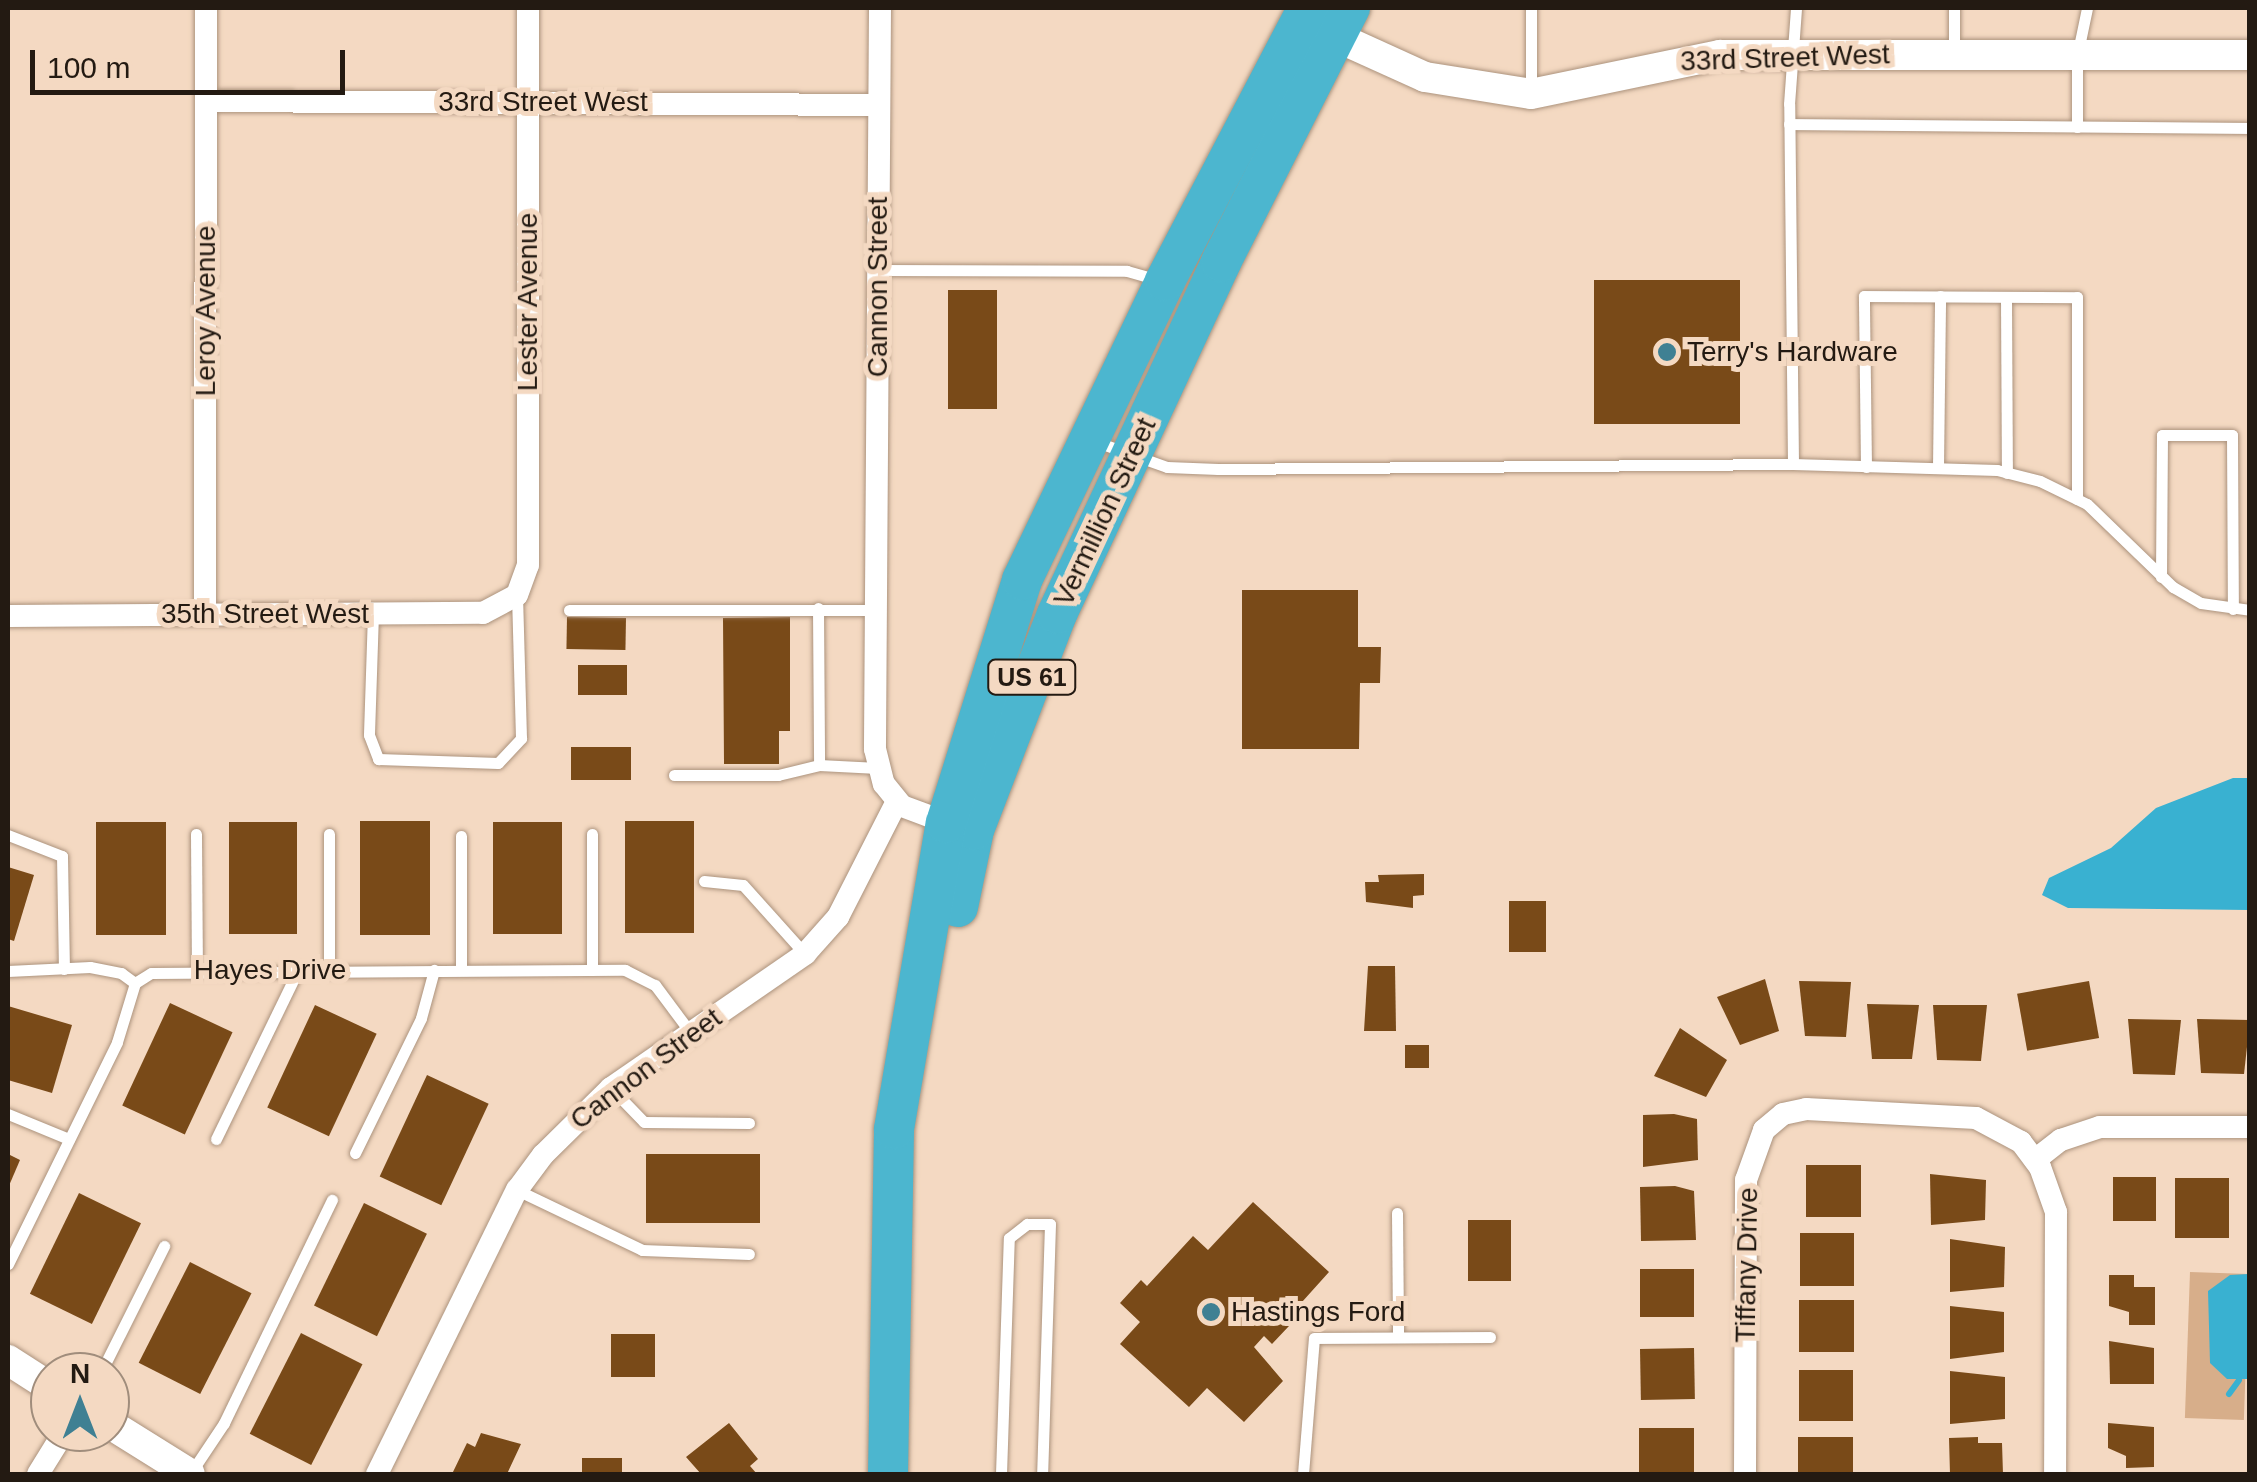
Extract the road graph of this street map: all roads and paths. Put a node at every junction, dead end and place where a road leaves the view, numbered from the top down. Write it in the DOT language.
graph roads {
  1 [pos="206,8"];
  2 [pos="528,8"];
  3 [pos="880,8"];
  4 [pos="1530,8"];
  5 [pos="1796,8"];
  6 [pos="1954,8"];
  7 [pos="2086,8"];
  8 [pos="1323,18"];
  9 [pos="1794,54"];
  10 [pos="1954,54"];
  11 [pos="2250,55"];
  12 [pos="2077,56"];
  13 [pos="1530,94"];
  14 [pos="207,101"];
  15 [pos="529,102"];
  16 [pos="880,105"];
  17 [pos="1789,124"];
  18 [pos="2077,126"];
  19 [pos="2248,128"];
  20 [pos="878,270"];
  21 [pos="1165,282"];
  22 [pos="1940,296"];
  23 [pos="2006,297"];
  24 [pos="1089,440"];
  25 [pos="1131,456"];
  26 [pos="1793,464"];
  27 [pos="1866,466"];
  28 [pos="1938,468"];
  29 [pos="2007,472"];
  30 [pos="2077,499"];
  31 [pos="2161,577"];
  32 [pos="517,595"];
  33 [pos="818,608"];
  34 [pos="2233,608"];
  35 [pos="569,610"];
  36 [pos="876,610"];
  37 [pos="2250,610"];
  38 [pos="205,614"];
  39 [pos="374,614"];
  40 [pos="8,616"];
  41 [pos="819,765"];
  42 [pos="878,768"];
  43 [pos="674,775"];
  44 [pos="897,801"];
  45 [pos="960,826"];
  46 [pos="196,834"];
  47 [pos="329,834"];
  48 [pos="592,834"];
  49 [pos="8,836"];
  50 [pos="461,836"];
  51 [pos="704,881"];
  52 [pos="805,954"];
  53 [pos="64,968"];
  54 [pos="197,970"];
  55 [pos="298,970"];
  56 [pos="329,970"];
  57 [pos="434,970"];
  58 [pos="461,970"];
  59 [pos="592,970"];
  60 [pos="8,971"];
  61 [pos="136,983"];
  62 [pos="690,1032"];
  63 [pos="611,1088"];
  64 [pos="8,1114"];
  65 [pos="749,1124"];
  66 [pos="2250,1126"];
  67 [pos="69,1139"];
  68 [pos="216,1139"];
  69 [pos="355,1154"];
  70 [pos="2035,1160"];
  71 [pos="517,1190"];
  72 [pos="332,1200"];
  73 [pos="1398,1213"];
  74 [pos="164,1246"];
  75 [pos="749,1254"];
  76 [pos="8,1264"];
  77 [pos="1398,1336"];
  78 [pos="1490,1336"];
  79 [pos="111,1352"];
  80 [pos="8,1360"];
  81 [pos="30,1374"];
  82 [pos="130,1436"];
  83 [pos="52,1452"];
  84 [pos="38,1474"];
  85 [pos="190,1474"];
  86 [pos="377,1474"];
  87 [pos="888,1474"];
  88 [pos="1001,1474"];
  89 [pos="1042,1474"];
  90 [pos="1303,1474"];
  91 [pos="1745,1474"];
  92 [pos="2055,1474"];
  1 -- 14 [label="street, Leroy Avenue"];
  2 -- 15 [label="street, Lester Avenue"];
  3 -- 16 [label="street, Cannon Street"];
  4 -- 13 [label="lane"];
  5 -- 9 [label="lane"];
  6 -- 10 [label="lane"];
  7 -- 12 [label="lane"];
  8 -- 13 [label="street, 33rd Street West"];
  8 -- 21 [label="highway, Vermillion Street / US 61"];
  8 -- 25 [label="highway, Vermillion Street / US 61"];
  9 -- 10 [label="street, 33rd Street West"];
  9 -- 13 [label="street, 33rd Street West"];
  9 -- 17 [label="lane"];
  10 -- 12 [label="street, 33rd Street West"];
  11 -- 12 [label="street, 33rd Street West"];
  12 -- 18 [label="lane"];
  14 -- 15 [label="street, 33rd Street West"];
  14 -- 38 [label="street, Leroy Avenue"];
  15 -- 16 [label="street, 33rd Street West"];
  15 -- 32 [label="street, Lester Avenue"];
  16 -- 20 [label="street, Cannon Street"];
  17 -- 18 [label="lane"];
  17 -- 26 [label="lane"];
  18 -- 19 [label="lane"];
  20 -- 21 [label="lane"];
  20 -- 36 [label="street, Cannon Street"];
  21 -- 24 [label="highway, Vermillion Street / US 61"];
  22 -- 23 [label="lane"];
  22 -- 27 [label="lane"];
  22 -- 28 [label="lane"];
  23 -- 29 [label="lane"];
  23 -- 30 [label="lane"];
  24 -- 25 [label="lane"];
  24 -- 45 [label="highway, Vermillion Street / US 61"];
  25 -- 26 [label="lane"];
  25 -- 45 [label="highway, Vermillion Street / US 61"];
  26 -- 27 [label="lane"];
  27 -- 28 [label="lane"];
  28 -- 29 [label="lane"];
  29 -- 30 [label="lane"];
  30 -- 31 [label="lane"];
  31 -- 34 [label="lane"];
  31 -- 34 [label="lane"];
  32 -- 39 [label="street, 35th Street West"];
  32 -- 39 [label="lane"];
  33 -- 35 [label="lane"];
  33 -- 36 [label="lane"];
  33 -- 41 [label="lane"];
  34 -- 37 [label="lane"];
  36 -- 42 [label="street, Cannon Street"];
  38 -- 39 [label="street, 35th Street West"];
  38 -- 40 [label="street, 35th Street West"];
  41 -- 42 [label="lane"];
  41 -- 43 [label="lane"];
  42 -- 44 [label="street, Cannon Street"];
  44 -- 45 [label="street"];
  44 -- 52 [label="street, Cannon Street"];
  45 -- 87 [label="highway, Vermillion Street / US 61"];
  46 -- 54 [label="lane"];
  47 -- 56 [label="lane"];
  48 -- 59 [label="lane"];
  49 -- 53 [label="lane"];
  50 -- 58 [label="lane"];
  51 -- 52 [label="lane"];
  52 -- 62 [label="street, Cannon Street"];
  53 -- 60 [label="lane"];
  53 -- 61 [label="lane"];
  54 -- 55 [label="lane, Hayes Drive"];
  54 -- 61 [label="lane, Hayes Drive"];
  55 -- 56 [label="lane, Hayes Drive"];
  55 -- 68 [label="lane"];
  56 -- 57 [label="lane, Hayes Drive"];
  57 -- 58 [label="lane, Hayes Drive"];
  57 -- 69 [label="lane"];
  58 -- 59 [label="lane, Hayes Drive"];
  59 -- 62 [label="lane, Hayes Drive"];
  61 -- 67 [label="lane"];
  62 -- 63 [label="street, Cannon Street"];
  63 -- 65 [label="lane"];
  63 -- 71 [label="street, Cannon Street"];
  64 -- 67 [label="lane"];
  66 -- 70 [label="street"];
  67 -- 76 [label="lane"];
  70 -- 91 [label="street, Tiffany Drive"];
  70 -- 92 [label="street, Tiffany Drive"];
  71 -- 75 [label="lane"];
  71 -- 86 [label="street, Cannon Street"];
  72 -- 85 [label="lane"];
  73 -- 77 [label="lane"];
  74 -- 79 [label="lane"];
  77 -- 78 [label="lane"];
  77 -- 90 [label="lane"];
  80 -- 81 [label="street"];
  82 -- 85 [label="street"];
  83 -- 84 [label="street"];
  88 -- 89 [label="lane"];
}
